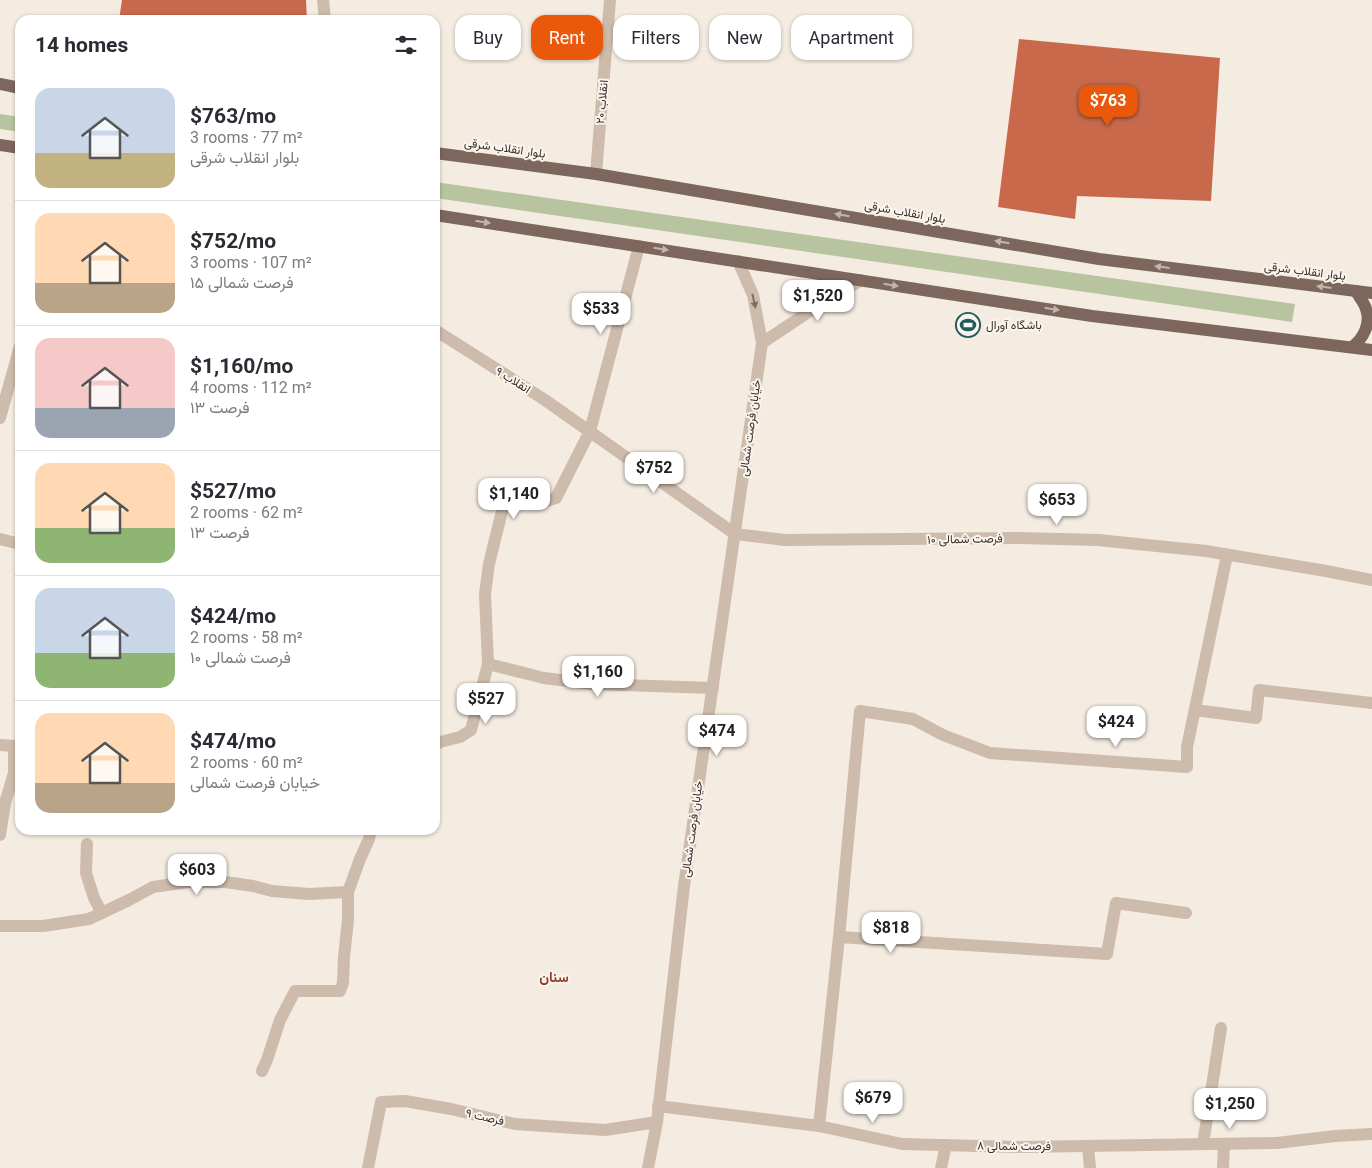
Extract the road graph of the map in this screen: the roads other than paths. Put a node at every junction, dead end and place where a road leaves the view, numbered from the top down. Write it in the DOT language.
graph roads {
  1 [pos="324,0"];
  2 [pos="610,0"];
  3 [pos="325,15"];
  4 [pos="0,84"];
  5 [pos="15,87"];
  6 [pos="0,145"];
  7 [pos="15,147"];
  8 [pos="440,154"];
  9 [pos="596,174"];
  10 [pos="440,216"];
  11 [pos="639,246"];
  12 [pos="738,261"];
  13 [pos="862,280"];
  14 [pos="1356,291"];
  15 [pos="1372,293"];
  16 [pos="440,333"];
  17 [pos="762,343"];
  18 [pos="1352,347"];
  19 [pos="1372,350"];
  20 [pos="15,364"];
  21 [pos="0,418"];
  22 [pos="590,432"];
  23 [pos="735,534"];
  24 [pos="0,539"];
  25 [pos="15,543"];
  26 [pos="1227,555"];
  27 [pos="1372,580"];
  28 [pos="488,664"];
  29 [pos="713,688"];
  30 [pos="1372,703"];
  31 [pos="1195,710"];
  32 [pos="440,742"];
  33 [pos="0,745"];
  34 [pos="370,835"];
  35 [pos="0,836"];
  36 [pos="87,844"];
  37 [pos="348,892"];
  38 [pos="1186,912"];
  39 [pos="102,913"];
  40 [pos="0,926"];
  41 [pos="840,937"];
  42 [pos="1220,1028"];
  43 [pos="262,1071"];
  44 [pos="658,1106"];
  45 [pos="657,1122"];
  46 [pos="819,1126"];
  47 [pos="1372,1134"];
  48 [pos="1203,1144"];
  49 [pos="1224,1144"];
  50 [pos="946,1146"];
  51 [pos="1088,1146"];
  52 [pos="368,1168"];
  53 [pos="648,1168"];
  54 [pos="941,1168"];
  55 [pos="1090,1168"];
  56 [pos="1223,1168"];
  1 -- 3 [label="street"];
  2 -- 9 [label="street, انقلاب ۲۰"];
  4 -- 5 [label="main road"];
  6 -- 7 [label="main road"];
  8 -- 9 [label="main road, بلوار انقلاب شرقی"];
  14 -- 9 [label="main road, بلوار انقلاب شرقی, one-way"];
  10 -- 11 [label="main road, one-way"];
  11 -- 12 [label="main road, one-way"];
  11 -- 22 [label="street"];
  12 -- 13 [label="main road"];
  12 -- 17 [label="street, خیابان فرصت شمالی, one-way"];
  13 -- 17 [label="street"];
  13 -- 18 [label="main road, one-way"];
  14 -- 15 [label="main road, بلوار انقلاب شرقی"];
  14 -- 18 [label="main road"];
  16 -- 22 [label="street, انقلاب ۹"];
  17 -- 23 [label="street, خیابان فرصت شمالی"];
  18 -- 19 [label="main road"];
  20 -- 21 [label="street"];
  22 -- 23 [label="street, انقلاب ۹"];
  22 -- 28 [label="street"];
  23 -- 26 [label="street, فرصت شمالی ۱۰"];
  23 -- 29 [label="street, خیابان فرصت شمالی"];
  24 -- 25 [label="street"];
  26 -- 27 [label="street, فرصت شمالی ۱۰"];
  26 -- 31 [label="street"];
  28 -- 29 [label="street"];
  28 -- 32 [label="street"];
  29 -- 44 [label="street, خیابان فرصت شمالی"];
  30 -- 31 [label="street"];
  31 -- 41 [label="street"];
  33 -- 35 [label="street"];
  34 -- 37 [label="street"];
  36 -- 39 [label="street"];
  37 -- 39 [label="street"];
  37 -- 43 [label="street"];
  38 -- 41 [label="street"];
  39 -- 40 [label="street"];
  41 -- 46 [label="street"];
  42 -- 48 [label="street"];
  44 -- 45 [label="street, خیابان فرصت شمالی"];
  44 -- 46 [label="street, فرصت شمالی ۸"];
  45 -- 52 [label="street, فرصت ۹"];
  45 -- 53 [label="street, خیابان فرصت شمالی"];
  46 -- 50 [label="street, فرصت شمالی ۸"];
  47 -- 49 [label="street, فرصت شمالی ۸"];
  48 -- 49 [label="street, فرصت شمالی ۸"];
  48 -- 51 [label="street, فرصت شمالی ۸"];
  49 -- 56 [label="street"];
  50 -- 51 [label="street, فرصت شمالی ۸"];
  50 -- 54 [label="street"];
  51 -- 55 [label="street"];
}
